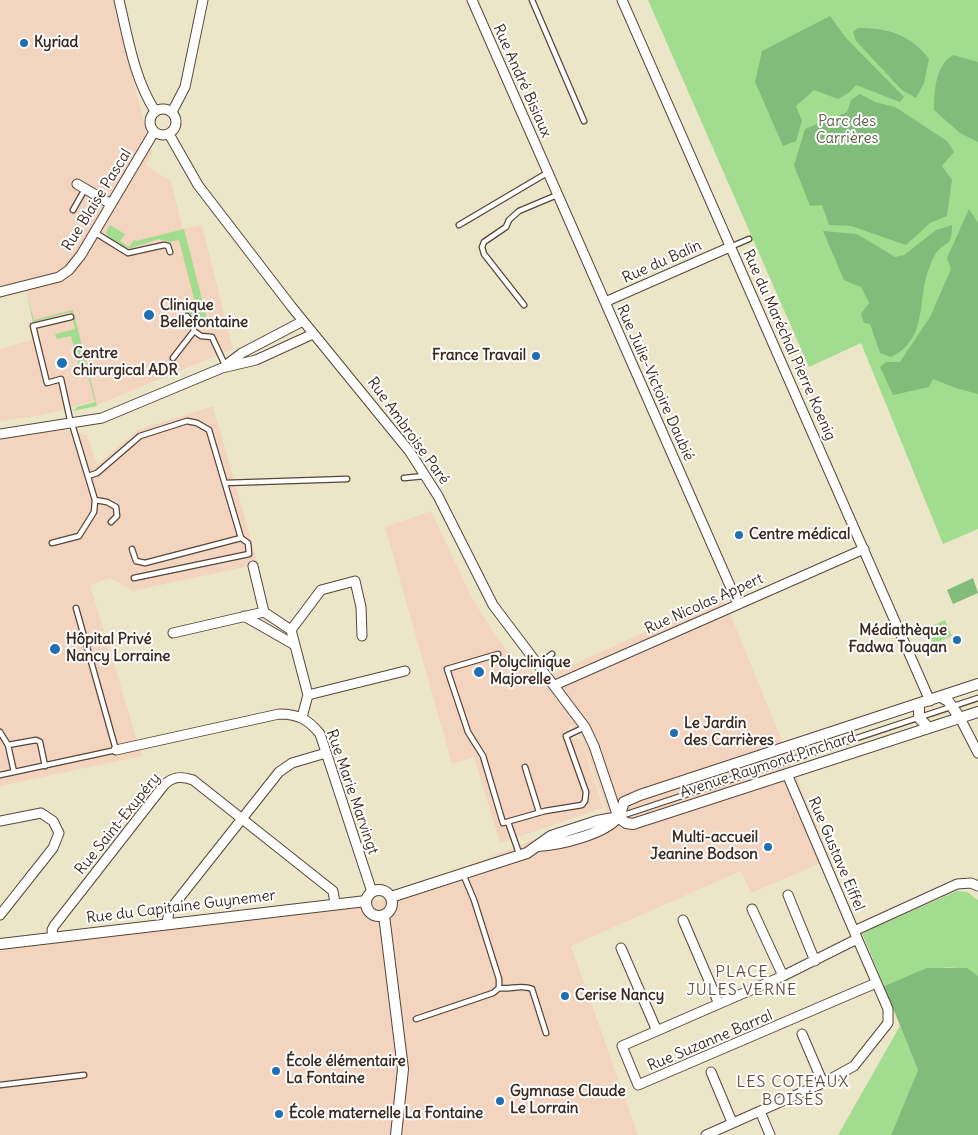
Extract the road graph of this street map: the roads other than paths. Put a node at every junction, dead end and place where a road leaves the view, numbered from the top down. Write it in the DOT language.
graph roads {
  1 [pos="119,0"];
  2 [pos="203,0"];
  3 [pos="472,0"];
  4 [pos="532,0"];
  5 [pos="622,0"];
  6 [pos="155,111"];
  7 [pos="172,112"];
  8 [pos="584,121"];
  9 [pos="154,132"];
  10 [pos="169,134"];
  11 [pos="547,173"];
  12 [pos="81,187"];
  13 [pos="557,195"];
  14 [pos="111,204"];
  15 [pos="73,210"];
  16 [pos="459,225"];
  17 [pos="94,232"];
  18 [pos="749,239"];
  19 [pos="730,247"];
  20 [pos="170,252"];
  21 [pos="0,292"];
  22 [pos="605,302"];
  23 [pos="524,305"];
  24 [pos="187,316"];
  25 [pos="71,317"];
  26 [pos="303,321"];
  27 [pos="194,332"];
  28 [pos="313,334"];
  29 [pos="173,358"];
  30 [pos="224,366"];
  31 [pos="72,424"];
  32 [pos="0,434"];
  33 [pos="88,476"];
  34 [pos="426,476"];
  35 [pos="404,478"];
  36 [pos="347,480"];
  37 [pos="225,483"];
  38 [pos="95,500"];
  39 [pos="111,522"];
  40 [pos="86,527"];
  41 [pos="93,527"];
  42 [pos="241,538"];
  43 [pos="52,543"];
  44 [pos="132,549"];
  45 [pos="864,549"];
  46 [pos="253,566"];
  47 [pos="134,578"];
  48 [pos="738,604"];
  49 [pos="76,608"];
  50 [pos="264,612"];
  51 [pos="244,616"];
  52 [pos="291,630"];
  53 [pos="173,634"];
  54 [pos="362,636"];
  55 [pos="293,644"];
  56 [pos="498,654"];
  57 [pos="552,654"];
  58 [pos="538,665"];
  59 [pos="405,671"];
  60 [pos="978,684"];
  61 [pos="555,685"];
  62 [pos="308,695"];
  63 [pos="941,698"];
  64 [pos="978,698"];
  65 [pos="930,701"];
  66 [pos="919,705"];
  67 [pos="953,708"];
  68 [pos="978,712"];
  69 [pos="302,717"];
  70 [pos="919,718"];
  71 [pos="960,718"];
  72 [pos="585,727"];
  73 [pos="929,728"];
  74 [pos="0,732"];
  75 [pos="8,745"];
  76 [pos="116,750"];
  77 [pos="326,753"];
  78 [pos="978,753"];
  79 [pos="45,766"];
  80 [pos="525,767"];
  81 [pos="14,772"];
  82 [pos="786,774"];
  83 [pos="0,775"];
  84 [pos="540,812"];
  85 [pos="618,817"];
  86 [pos="242,818"];
  87 [pos="0,821"];
  88 [pos="508,822"];
  89 [pos="520,856"];
  90 [pos="463,874"];
  91 [pos="978,886"];
  92 [pos="372,892"];
  93 [pos="788,895"];
  94 [pos="391,897"];
  95 [pos="366,901"];
  96 [pos="335,903"];
  97 [pos="752,909"];
  98 [pos="0,915"];
  99 [pos="384,915"];
  100 [pos="683,920"];
  101 [pos="167,924"];
  102 [pos="856,935"];
  103 [pos="53,938"];
  104 [pos="0,944"];
  105 [pos="620,948"];
  106 [pos="815,961"];
  107 [pos="783,976"];
  108 [pos="876,983"];
  109 [pos="498,988"];
  110 [pos="720,1004"];
  111 [pos="416,1019"];
  112 [pos="657,1031"];
  113 [pos="546,1034"];
  114 [pos="802,1034"];
  115 [pos="711,1072"];
  116 [pos="84,1075"];
  117 [pos="824,1083"];
  118 [pos="0,1085"];
  119 [pos="760,1111"];
  120 [pos="732,1122"];
  121 [pos="396,1135"];
  122 [pos="706,1135"];
  123 [pos="770,1135"];
  1 -- 6 [label="street"];
  2 -- 7 [label="street"];
  3 -- 11 [label="street, Rue André Bisiaux"];
  4 -- 8 [label="lane"];
  5 -- 19 [label="street, Rue du Maréchal Pierre Koenig"];
  6 -- 7 [label="street"];
  6 -- 9 [label="street"];
  7 -- 10 [label="street"];
  9 -- 10 [label="street"];
  9 -- 14 [label="street, Rue Blaise Pascal"];
  10 -- 26 [label="street, Rue Ambroise Paré"];
  11 -- 13 [label="street, Rue Julie-Victoire Daubié"];
  11 -- 16 [label="lane"];
  12 -- 14 [label="street"];
  12 -- 15 [label="lane"];
  13 -- 22 [label="street, Rue Julie-Victoire Daubié"];
  13 -- 23 [label="lane"];
  14 -- 17 [label="street, Rue Blaise Pascal"];
  17 -- 20 [label="lane"];
  17 -- 21 [label="street, Rue Blaise Pascal"];
  18 -- 19 [label="lane"];
  19 -- 22 [label="street, Rue du Balin"];
  19 -- 45 [label="street, Rue du Maréchal Pierre Koenig"];
  22 -- 48 [label="street, Rue Julie-Victoire Daubié"];
  24 -- 27 [label="lane"];
  25 -- 31 [label="lane"];
  26 -- 28 [label="street, Rue Ambroise Paré"];
  26 -- 30 [label="street"];
  27 -- 29 [label="lane"];
  27 -- 30 [label="lane"];
  28 -- 30 [label="street"];
  28 -- 34 [label="street, Rue Ambroise Paré"];
  30 -- 31 [label="street"];
  31 -- 32 [label="street"];
  31 -- 33 [label="lane"];
  33 -- 37 [label="lane"];
  33 -- 38 [label="lane"];
  34 -- 35 [label="lane"];
  34 -- 58 [label="street, Rue Ambroise Paré"];
  36 -- 37 [label="lane"];
  37 -- 42 [label="lane"];
  38 -- 39 [label="lane"];
  38 -- 40 [label="lane"];
  40 -- 41 [label="lane"];
  40 -- 43 [label="lane"];
  42 -- 44 [label="lane"];
  42 -- 47 [label="lane"];
  45 -- 48 [label="street, Rue Nicolas Appert"];
  45 -- 65 [label="street, Rue du Maréchal Pierre Koenig"];
  46 -- 50 [label="street"];
  48 -- 61 [label="street, Rue Nicolas Appert"];
  49 -- 76 [label="lane"];
  50 -- 51 [label="street"];
  50 -- 52 [label="street"];
  51 -- 53 [label="street"];
  51 -- 55 [label="street"];
  52 -- 54 [label="street"];
  52 -- 55 [label="street"];
  55 -- 62 [label="street"];
  56 -- 88 [label="lane"];
  57 -- 58 [label="lane"];
  58 -- 61 [label="street, Rue Ambroise Paré"];
  59 -- 62 [label="street"];
  60 -- 63 [label="street, Avenue Raymond Pinchard"];
  61 -- 72 [label="street, Rue Ambroise Paré"];
  62 -- 69 [label="street"];
  63 -- 65 [label="street, Avenue Raymond Pinchard"];
  63 -- 67 [label="street"];
  64 -- 67 [label="lane, Avenue Raymond Pinchard"];
  65 -- 66 [label="street, Avenue Raymond Pinchard"];
  66 -- 70 [label="street"];
  66 -- 85 [label="street, Avenue Raymond Pinchard"];
  67 -- 70 [label="lane, Avenue Raymond Pinchard"];
  67 -- 71 [label="street"];
  68 -- 71 [label="street, Avenue Raymond Pinchard"];
  69 -- 76 [label="street"];
  69 -- 77 [label="street, Rue Marie Marvingt"];
  70 -- 73 [label="street"];
  70 -- 85 [label="lane, Avenue Raymond Pinchard"];
  71 -- 73 [label="street, Avenue Raymond Pinchard"];
  71 -- 78 [label="street"];
  72 -- 84 [label="lane"];
  72 -- 85 [label="street, Rue Ambroise Paré"];
  73 -- 82 [label="street, Avenue Raymond Pinchard"];
  74 -- 75 [label="lane"];
  75 -- 79 [label="lane"];
  75 -- 81 [label="lane"];
  76 -- 79 [label="lane"];
  77 -- 86 [label="street"];
  77 -- 92 [label="street, Rue Marie Marvingt"];
  79 -- 81 [label="lane"];
  80 -- 84 [label="lane"];
  81 -- 83 [label="lane"];
  82 -- 85 [label="street, Avenue Raymond Pinchard"];
  82 -- 102 [label="street, Rue Gustave Eiffel"];
  84 -- 88 [label="lane"];
  85 -- 89 [label="street, Avenue Raymond Pinchard"];
  86 -- 96 [label="street, Rue Saint-Exupéry"];
  86 -- 101 [label="street"];
  86 -- 103 [label="street, Rue Saint-Exupéry"];
  87 -- 98 [label="street"];
  88 -- 89 [label="lane"];
  89 -- 90 [label="street, Avenue Raymond Pinchard"];
  90 -- 94 [label="street, Avenue Raymond Pinchard"];
  90 -- 109 [label="lane"];
  91 -- 102 [label="street, Rue Gustave Eiffel"];
  92 -- 94 [label="street"];
  92 -- 95 [label="street"];
  93 -- 106 [label="street"];
  94 -- 99 [label="street"];
  95 -- 96 [label="street, Rue du Capitaine Guynemer"];
  95 -- 99 [label="street"];
  96 -- 101 [label="street, Rue du Capitaine Guynemer"];
  97 -- 107 [label="street"];
  99 -- 121 [label="street"];
  100 -- 110 [label="street"];
  101 -- 103 [label="street, Rue du Capitaine Guynemer"];
  102 -- 106 [label="street"];
  102 -- 108 [label="street"];
  103 -- 104 [label="street, Rue du Capitaine Guynemer"];
  105 -- 112 [label="street"];
  106 -- 107 [label="street"];
  107 -- 110 [label="street"];
  108 -- 112 [label="street, Rue Suzanne Barral"];
  108 -- 117 [label="street"];
  109 -- 111 [label="lane"];
  109 -- 113 [label="lane"];
  110 -- 112 [label="street"];
  114 -- 117 [label="street"];
  115 -- 120 [label="street"];
  116 -- 118 [label="lane"];
  117 -- 119 [label="street"];
  119 -- 120 [label="street"];
  119 -- 123 [label="street"];
  120 -- 122 [label="street"];
}
